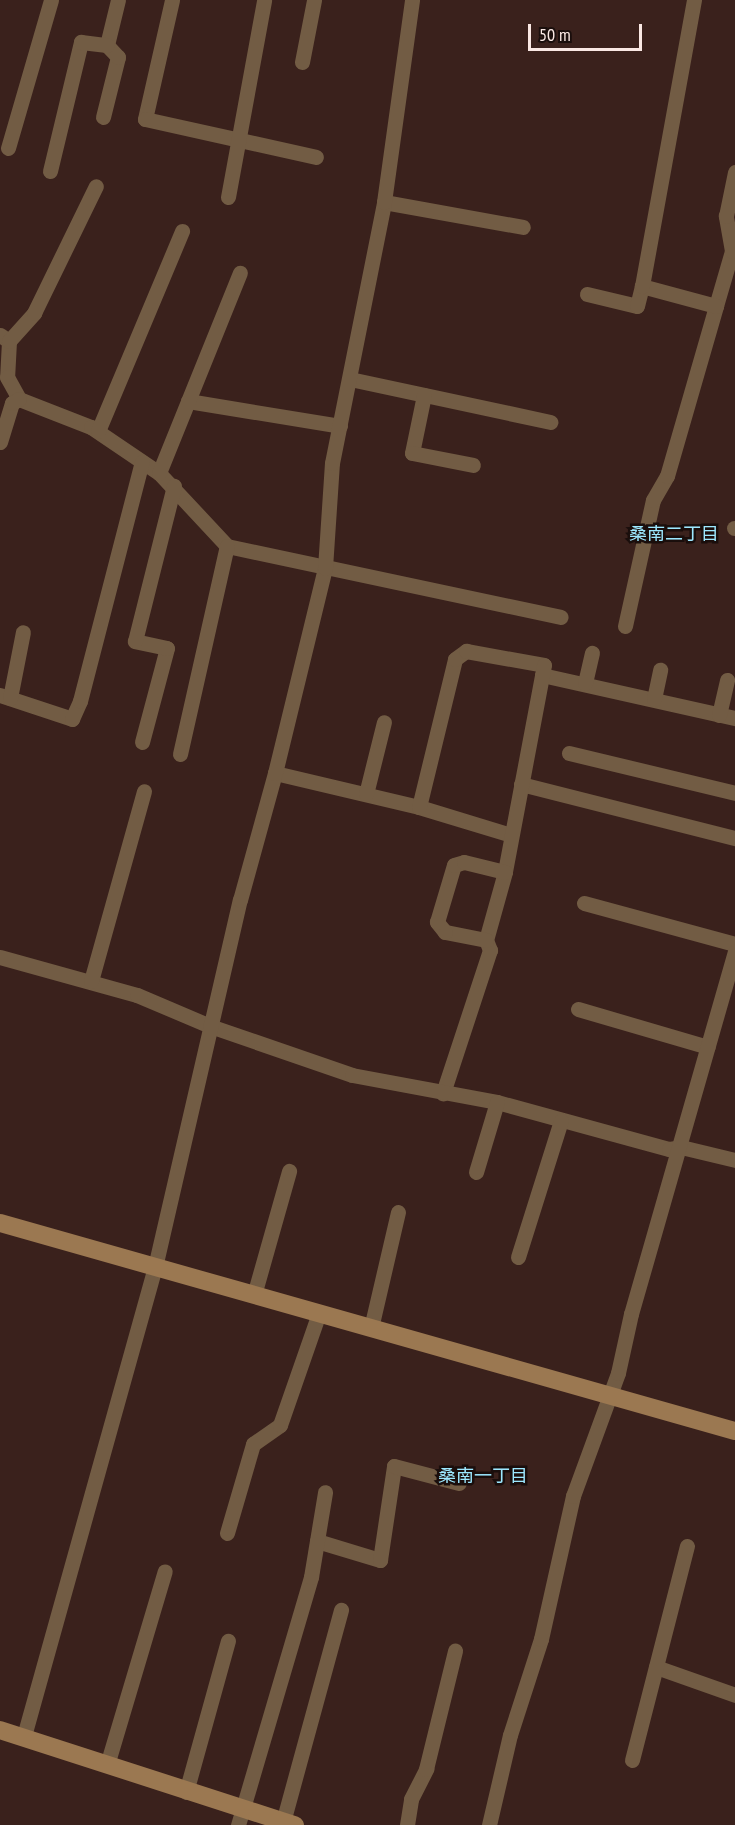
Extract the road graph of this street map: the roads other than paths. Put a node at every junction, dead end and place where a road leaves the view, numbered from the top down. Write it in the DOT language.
graph roads {
  1 [pos="51,0"];
  2 [pos="118,0"];
  3 [pos="172,0"];
  4 [pos="264,0"];
  5 [pos="314,0"];
  6 [pos="412,0"];
  7 [pos="694,0"];
  8 [pos="107,45"];
  9 [pos="302,62"];
  10 [pos="103,117"];
  11 [pos="238,138"];
  12 [pos="8,148"];
  13 [pos="316,157"];
  14 [pos="50,171"];
  15 [pos="735,172"];
  16 [pos="96,186"];
  17 [pos="228,197"];
  18 [pos="384,202"];
  19 [pos="731,217"];
  20 [pos="524,227"];
  21 [pos="182,231"];
  22 [pos="240,273"];
  23 [pos="642,286"];
  24 [pos="587,294"];
  25 [pos="716,306"];
  26 [pos="4,338"];
  27 [pos="350,379"];
  28 [pos="424,395"];
  29 [pos="19,399"];
  30 [pos="188,401"];
  31 [pos="550,422"];
  32 [pos="340,426"];
  33 [pos="98,431"];
  34 [pos="0,442"];
  35 [pos="142,462"];
  36 [pos="473,465"];
  37 [pos="159,473"];
  38 [pos="174,486"];
  39 [pos="227,546"];
  40 [pos="325,568"];
  41 [pos="561,616"];
  42 [pos="625,626"];
  43 [pos="23,633"];
  44 [pos="592,653"];
  45 [pos="660,670"];
  46 [pos="542,675"];
  47 [pos="727,680"];
  48 [pos="585,683"];
  49 [pos="5,697"];
  50 [pos="654,699"];
  51 [pos="719,715"];
  52 [pos="735,718"];
  53 [pos="384,722"];
  54 [pos="142,742"];
  55 [pos="569,753"];
  56 [pos="180,754"];
  57 [pos="276,773"];
  58 [pos="521,783"];
  59 [pos="144,791"];
  60 [pos="735,793"];
  61 [pos="366,794"];
  62 [pos="419,807"];
  63 [pos="511,835"];
  64 [pos="735,838"];
  65 [pos="505,872"];
  66 [pos="584,903"];
  67 [pos="486,940"];
  68 [pos="735,944"];
  69 [pos="735,952"];
  70 [pos="0,957"];
  71 [pos="91,981"];
  72 [pos="578,1009"];
  73 [pos="210,1026"];
  74 [pos="708,1047"];
  75 [pos="444,1093"];
  76 [pos="497,1102"];
  77 [pos="561,1121"];
  78 [pos="681,1148"];
  79 [pos="735,1160"];
  80 [pos="289,1171"];
  81 [pos="476,1172"];
  82 [pos="398,1212"];
  83 [pos="0,1223"];
  84 [pos="518,1257"];
  85 [pos="155,1267"];
  86 [pos="254,1295"];
  87 [pos="319,1313"];
  88 [pos="371,1328"];
  89 [pos="610,1395"];
  90 [pos="735,1431"];
  91 [pos="459,1484"];
  92 [pos="325,1492"];
  93 [pos="227,1533"];
  94 [pos="317,1541"];
  95 [pos="687,1546"];
  96 [pos="165,1571"];
  97 [pos="341,1610"];
  98 [pos="228,1641"];
  99 [pos="455,1651"];
  100 [pos="656,1667"];
  101 [pos="735,1695"];
  102 [pos="0,1730"];
  103 [pos="24,1736"];
  104 [pos="632,1760"];
  105 [pos="107,1765"];
  106 [pos="186,1792"];
  107 [pos="240,1817"];
  108 [pos="289,1823"];
  109 [pos="407,1825"];
  110 [pos="489,1825"];
  1 -- 12 [label="street"];
  2 -- 8 [label="street"];
  3 -- 11 [label="street"];
  4 -- 11 [label="street"];
  5 -- 9 [label="street"];
  6 -- 18 [label="street"];
  7 -- 23 [label="street"];
  8 -- 10 [label="street"];
  8 -- 14 [label="street"];
  11 -- 13 [label="street"];
  11 -- 17 [label="street"];
  15 -- 19 [label="street"];
  16 -- 26 [label="street"];
  18 -- 20 [label="street"];
  18 -- 27 [label="street"];
  19 -- 25 [label="street"];
  21 -- 33 [label="street"];
  22 -- 30 [label="street"];
  23 -- 24 [label="street"];
  23 -- 25 [label="street"];
  25 -- 42 [label="street"];
  26 -- 29 [label="street"];
  27 -- 28 [label="street"];
  27 -- 32 [label="street"];
  28 -- 31 [label="street"];
  28 -- 36 [label="street"];
  29 -- 33 [label="street"];
  29 -- 34 [label="street"];
  30 -- 32 [label="street"];
  30 -- 37 [label="street"];
  32 -- 40 [label="street"];
  33 -- 35 [label="street"];
  35 -- 37 [label="street"];
  35 -- 49 [label="street"];
  37 -- 38 [label="street"];
  38 -- 39 [label="street"];
  38 -- 54 [label="street"];
  39 -- 40 [label="street"];
  39 -- 56 [label="street"];
  40 -- 41 [label="street"];
  40 -- 57 [label="street"];
  43 -- 49 [label="street"];
  44 -- 48 [label="street"];
  45 -- 50 [label="street"];
  46 -- 48 [label="street"];
  46 -- 58 [label="street"];
  46 -- 62 [label="street"];
  47 -- 51 [label="street"];
  48 -- 50 [label="street"];
  50 -- 51 [label="street"];
  51 -- 52 [label="street"];
  53 -- 61 [label="street"];
  55 -- 60 [label="street"];
  57 -- 61 [label="street"];
  57 -- 73 [label="street"];
  58 -- 63 [label="street"];
  58 -- 64 [label="street"];
  59 -- 71 [label="street"];
  61 -- 62 [label="street"];
  62 -- 63 [label="street"];
  63 -- 65 [label="street"];
  65 -- 67 [label="street"];
  65 -- 67 [label="street"];
  66 -- 68 [label="street"];
  67 -- 75 [label="street"];
  69 -- 74 [label="street"];
  70 -- 71 [label="street"];
  71 -- 73 [label="street"];
  72 -- 74 [label="street"];
  73 -- 75 [label="street"];
  73 -- 85 [label="street"];
  74 -- 78 [label="street"];
  75 -- 76 [label="street"];
  76 -- 77 [label="street"];
  76 -- 81 [label="street"];
  77 -- 78 [label="street"];
  77 -- 84 [label="street"];
  78 -- 79 [label="street"];
  78 -- 89 [label="street"];
  80 -- 86 [label="street"];
  82 -- 88 [label="street"];
  83 -- 85 [label="street"];
  85 -- 86 [label="street"];
  85 -- 103 [label="street"];
  86 -- 87 [label="street"];
  87 -- 88 [label="street"];
  87 -- 93 [label="street"];
  88 -- 89 [label="street"];
  89 -- 90 [label="street"];
  89 -- 110 [label="street"];
  91 -- 94 [label="street"];
  92 -- 94 [label="street"];
  94 -- 107 [label="street"];
  95 -- 100 [label="street"];
  96 -- 105 [label="street"];
  97 -- 108 [label="street"];
  98 -- 106 [label="street"];
  99 -- 109 [label="street"];
  100 -- 101 [label="street"];
  100 -- 104 [label="street"];
  102 -- 103 [label="street"];
  103 -- 105 [label="street"];
  105 -- 106 [label="street"];
  106 -- 107 [label="street"];
  107 -- 108 [label="street"];
}
